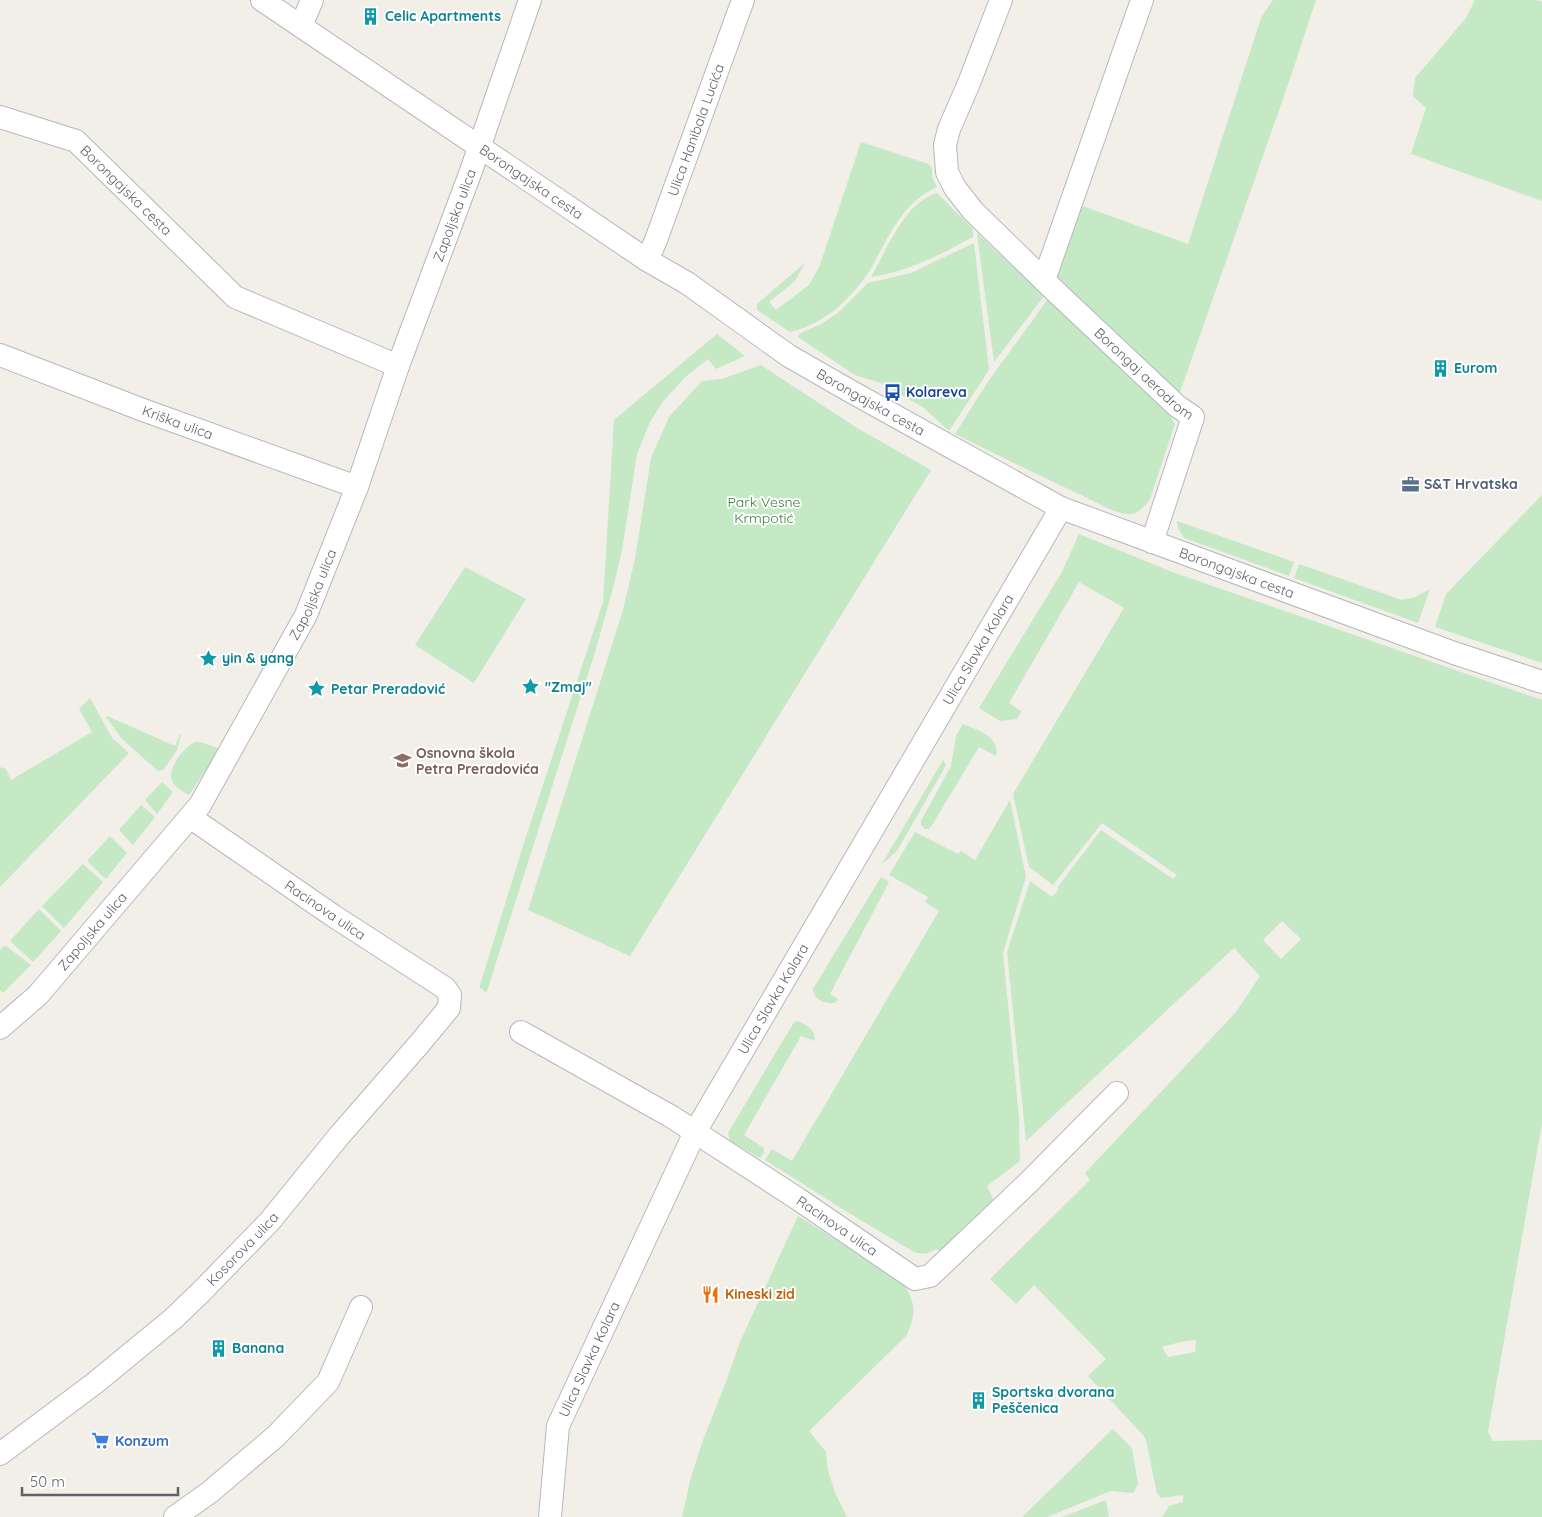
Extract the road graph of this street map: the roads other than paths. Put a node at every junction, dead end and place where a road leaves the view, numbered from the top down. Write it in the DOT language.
graph roads {
  1 [pos="262,0"];
  2 [pos="312,0"];
  3 [pos="530,0"];
  4 [pos="743,0"];
  5 [pos="1000,0"];
  6 [pos="1142,0"];
  7 [pos="302,26"];
  8 [pos="0,117"];
  9 [pos="479,145"];
  10 [pos="648,260"];
  11 [pos="1044,280"];
  12 [pos="0,355"];
  13 [pos="398,366"];
  14 [pos="357,487"];
  15 [pos="1061,508"];
  16 [pos="1152,542"];
  17 [pos="1542,682"];
  18 [pos="190,817"];
  19 [pos="449,1008"];
  20 [pos="0,1028"];
  21 [pos="521,1032"];
  22 [pos="1117,1094"];
  23 [pos="695,1132"];
  24 [pos="361,1307"];
  25 [pos="0,1454"];
  26 [pos="175,1517"];
  27 [pos="550,1517"];
  1 -- 7 [label="street, Borongajska cesta"];
  2 -- 7 [label="street"];
  3 -- 9 [label="street, Zapoljska ulica"];
  4 -- 10 [label="street, Ulica Hanibala Lucića"];
  5 -- 11 [label="street, Borongaj aerodrom"];
  6 -- 11 [label="street"];
  7 -- 9 [label="street, Borongajska cesta"];
  8 -- 13 [label="street, Borongajska cesta"];
  9 -- 10 [label="street, Borongajska cesta"];
  9 -- 13 [label="street, Zapoljska ulica"];
  10 -- 15 [label="street, Borongajska cesta"];
  11 -- 16 [label="street, Borongaj aerodrom"];
  12 -- 14 [label="street, Kriška ulica"];
  13 -- 14 [label="street, Zapoljska ulica"];
  14 -- 18 [label="street, Zapoljska ulica"];
  15 -- 16 [label="street, Borongajska cesta"];
  15 -- 23 [label="street, Ulica Slavka Kolara"];
  16 -- 17 [label="street, Borongajska cesta"];
  18 -- 19 [label="street, Racinova ulica"];
  18 -- 20 [label="street, Zapoljska ulica"];
  19 -- 25 [label="street, Kosorova ulica"];
  21 -- 23 [label="street, Racinova ulica"];
  22 -- 23 [label="street, Racinova ulica"];
  23 -- 27 [label="street, Ulica Slavka Kolara"];
  24 -- 26 [label="street"];
}
